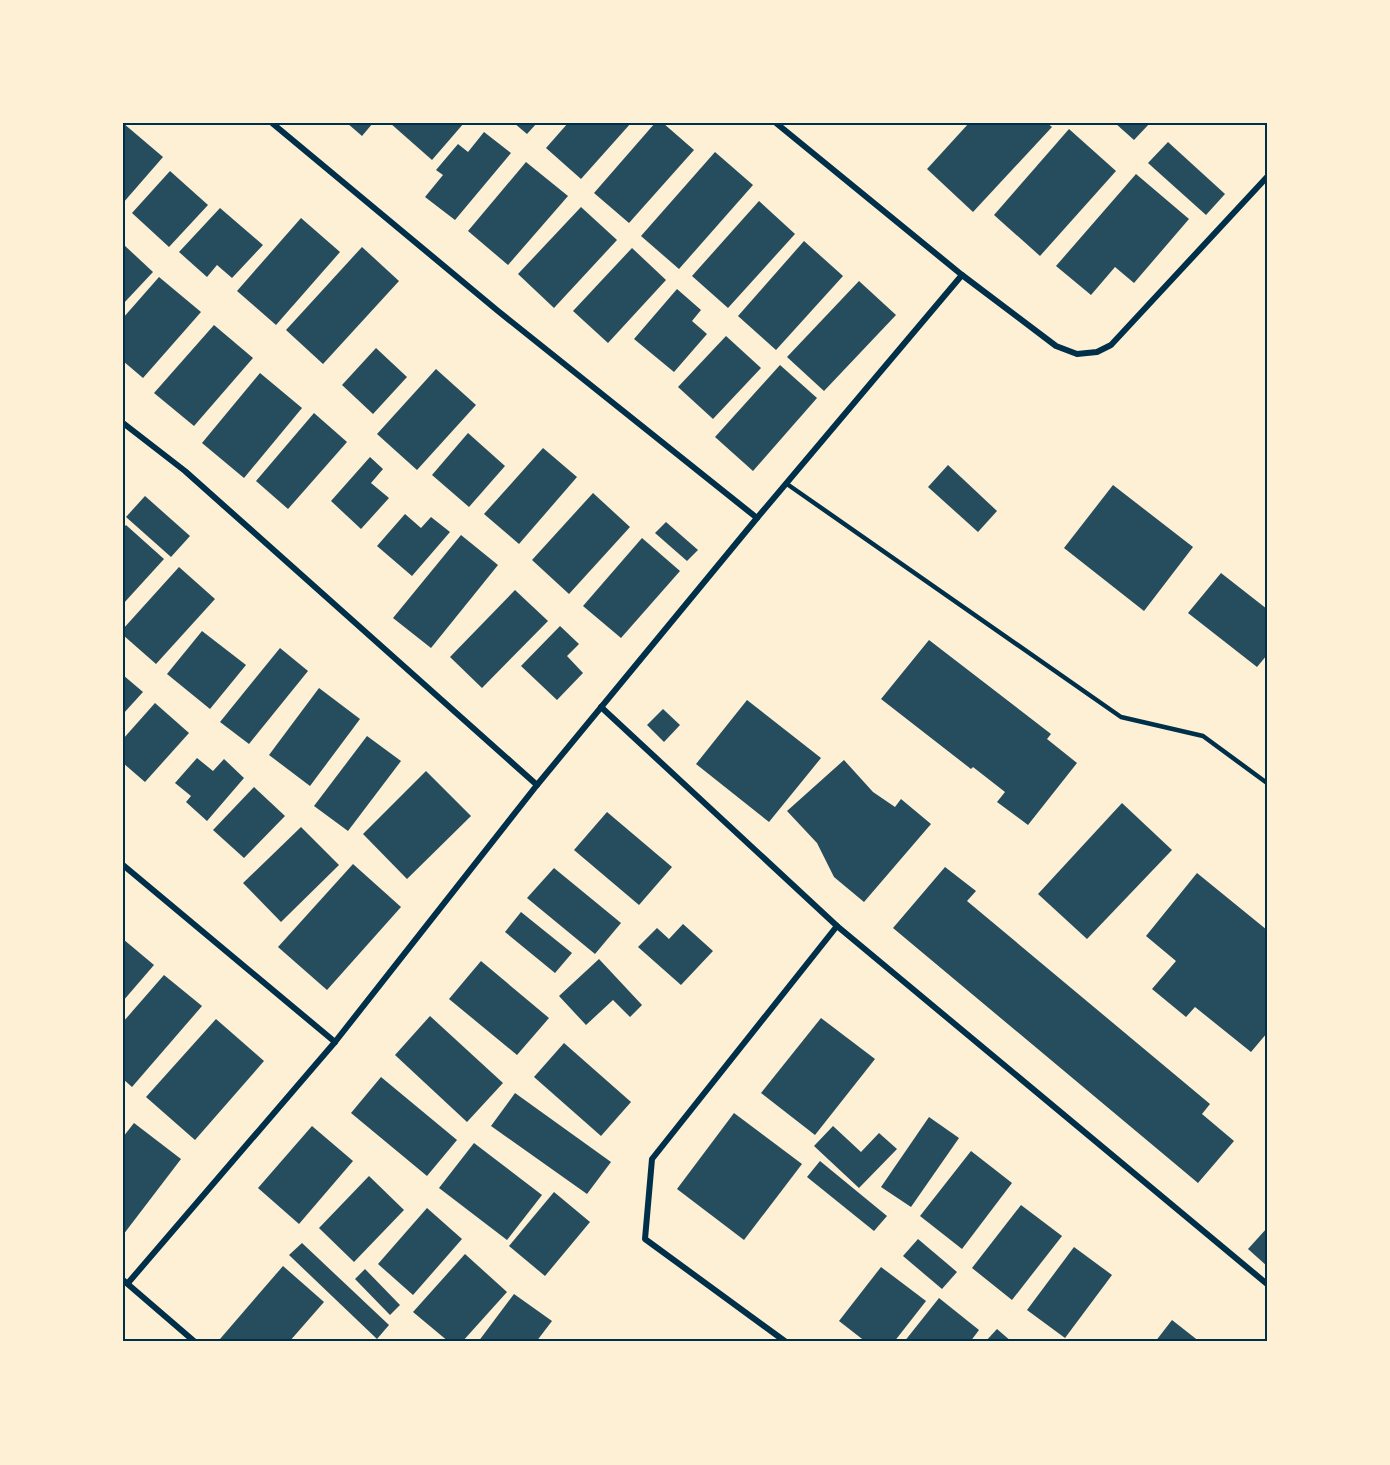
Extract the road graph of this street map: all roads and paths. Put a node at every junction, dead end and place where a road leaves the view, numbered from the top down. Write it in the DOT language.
graph roads {
  1 [pos="272,123"];
  2 [pos="776,123"];
  3 [pos="1267,177"];
  4 [pos="962,275"];
  5 [pos="123,423"];
  6 [pos="787,484"];
  7 [pos="757,518"];
  8 [pos="601,707"];
  9 [pos="1267,783"];
  10 [pos="537,785"];
  11 [pos="123,865"];
  12 [pos="837,926"];
  13 [pos="335,1042"];
  14 [pos="125,1281"];
  15 [pos="1267,1284"];
  16 [pos="195,1342"];
  17 [pos="786,1342"];
  1 -- 7 [label="street"];
  2 -- 4 [label="street"];
  3 -- 4 [label="street"];
  4 -- 6 [label="street"];
  5 -- 10 [label="street"];
  6 -- 7 [label="street"];
  6 -- 9 [label="lane"];
  7 -- 8 [label="street"];
  8 -- 10 [label="street"];
  8 -- 12 [label="street"];
  10 -- 13 [label="street"];
  11 -- 13 [label="street"];
  12 -- 15 [label="street"];
  12 -- 17 [label="street"];
  13 -- 14 [label="street"];
  14 -- 16 [label="street"];
}
